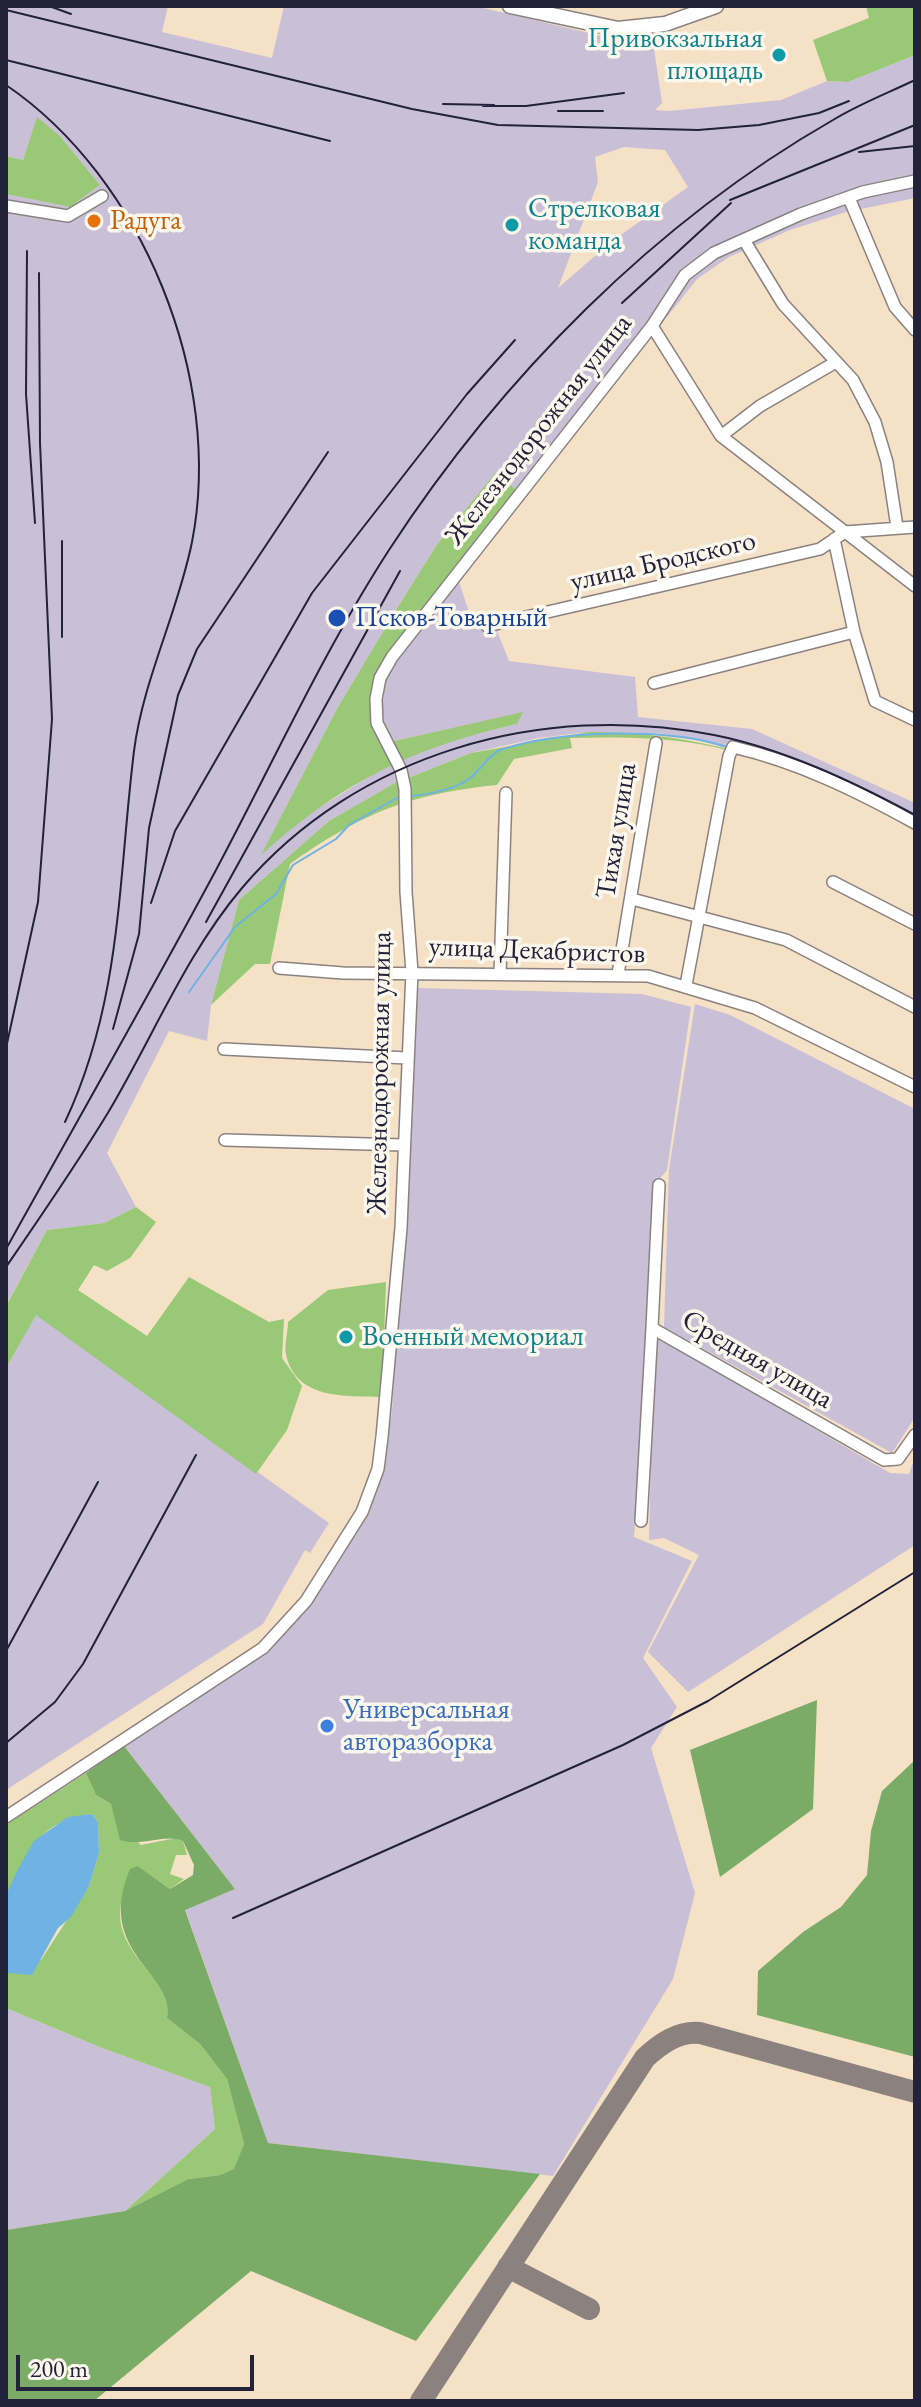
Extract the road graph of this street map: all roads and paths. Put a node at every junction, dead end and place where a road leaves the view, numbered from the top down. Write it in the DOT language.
graph roads {
  1 [pos="510,6"];
  2 [pos="716,6"];
  3 [pos="695,9"];
  4 [pos="915,181"];
  5 [pos="102,196"];
  6 [pos="849,198"];
  7 [pos="6,206"];
  8 [pos="744,240"];
  9 [pos="652,326"];
  10 [pos="914,328"];
  11 [pos="836,362"];
  12 [pos="721,436"];
  13 [pos="897,527"];
  14 [pos="915,527"];
  15 [pos="845,532"];
  16 [pos="834,539"];
  17 [pos="915,586"];
  18 [pos="487,626"];
  19 [pos="854,632"];
  20 [pos="654,683"];
  21 [pos="915,720"];
  22 [pos="656,743"];
  23 [pos="506,793"];
  24 [pos="915,823"];
  25 [pos="833,882"];
  26 [pos="632,899"];
  27 [pos="701,918"];
  28 [pos="915,924"];
  29 [pos="279,968"];
  30 [pos="412,972"];
  31 [pos="500,973"];
  32 [pos="618,974"];
  33 [pos="686,985"];
  34 [pos="915,1007"];
  35 [pos="224,1049"];
  36 [pos="407,1058"];
  37 [pos="915,1087"];
  38 [pos="225,1140"];
  39 [pos="404,1145"];
  40 [pos="659,1185"];
  41 [pos="652,1328"];
  42 [pos="915,1435"];
  43 [pos="641,1521"];
  44 [pos="6,1817"];
  1 -- 3 [label="main road"];
  2 -- 3 [label="main road"];
  4 -- 6 [label="street, Железнодорожная улица"];
  5 -- 7 [label="street"];
  6 -- 8 [label="street, Железнодорожная улица"];
  6 -- 10 [label="street"];
  8 -- 9 [label="street, Железнодорожная улица"];
  8 -- 11 [label="street"];
  9 -- 12 [label="street"];
  9 -- 30 [label="street, Железнодорожная улица"];
  11 -- 12 [label="street"];
  11 -- 13 [label="street"];
  12 -- 15 [label="street"];
  13 -- 14 [label="street"];
  13 -- 15 [label="street"];
  15 -- 16 [label="street, улица Бродского"];
  15 -- 17 [label="street"];
  16 -- 18 [label="street, улица Бродского"];
  16 -- 19 [label="street"];
  19 -- 20 [label="street"];
  19 -- 21 [label="street"];
  22 -- 26 [label="street, Тихая улица"];
  23 -- 31 [label="street"];
  24 -- 27 [label="street"];
  25 -- 28 [label="street"];
  26 -- 27 [label="street"];
  26 -- 32 [label="street, Тихая улица"];
  27 -- 33 [label="street"];
  27 -- 34 [label="street"];
  29 -- 30 [label="street, улица Декабристов"];
  30 -- 31 [label="street, улица Декабристов"];
  30 -- 36 [label="street, Железнодорожная улица"];
  31 -- 32 [label="street, улица Декабристов"];
  32 -- 33 [label="street, улица Декабристов"];
  33 -- 37 [label="street, улица Декабристов"];
  35 -- 36 [label="street"];
  36 -- 39 [label="street, Железнодорожная улица"];
  38 -- 39 [label="street"];
  39 -- 44 [label="street, Железнодорожная улица"];
  40 -- 41 [label="street"];
  41 -- 42 [label="street, Средняя улица"];
  41 -- 43 [label="street, Средняя улица"];
}
